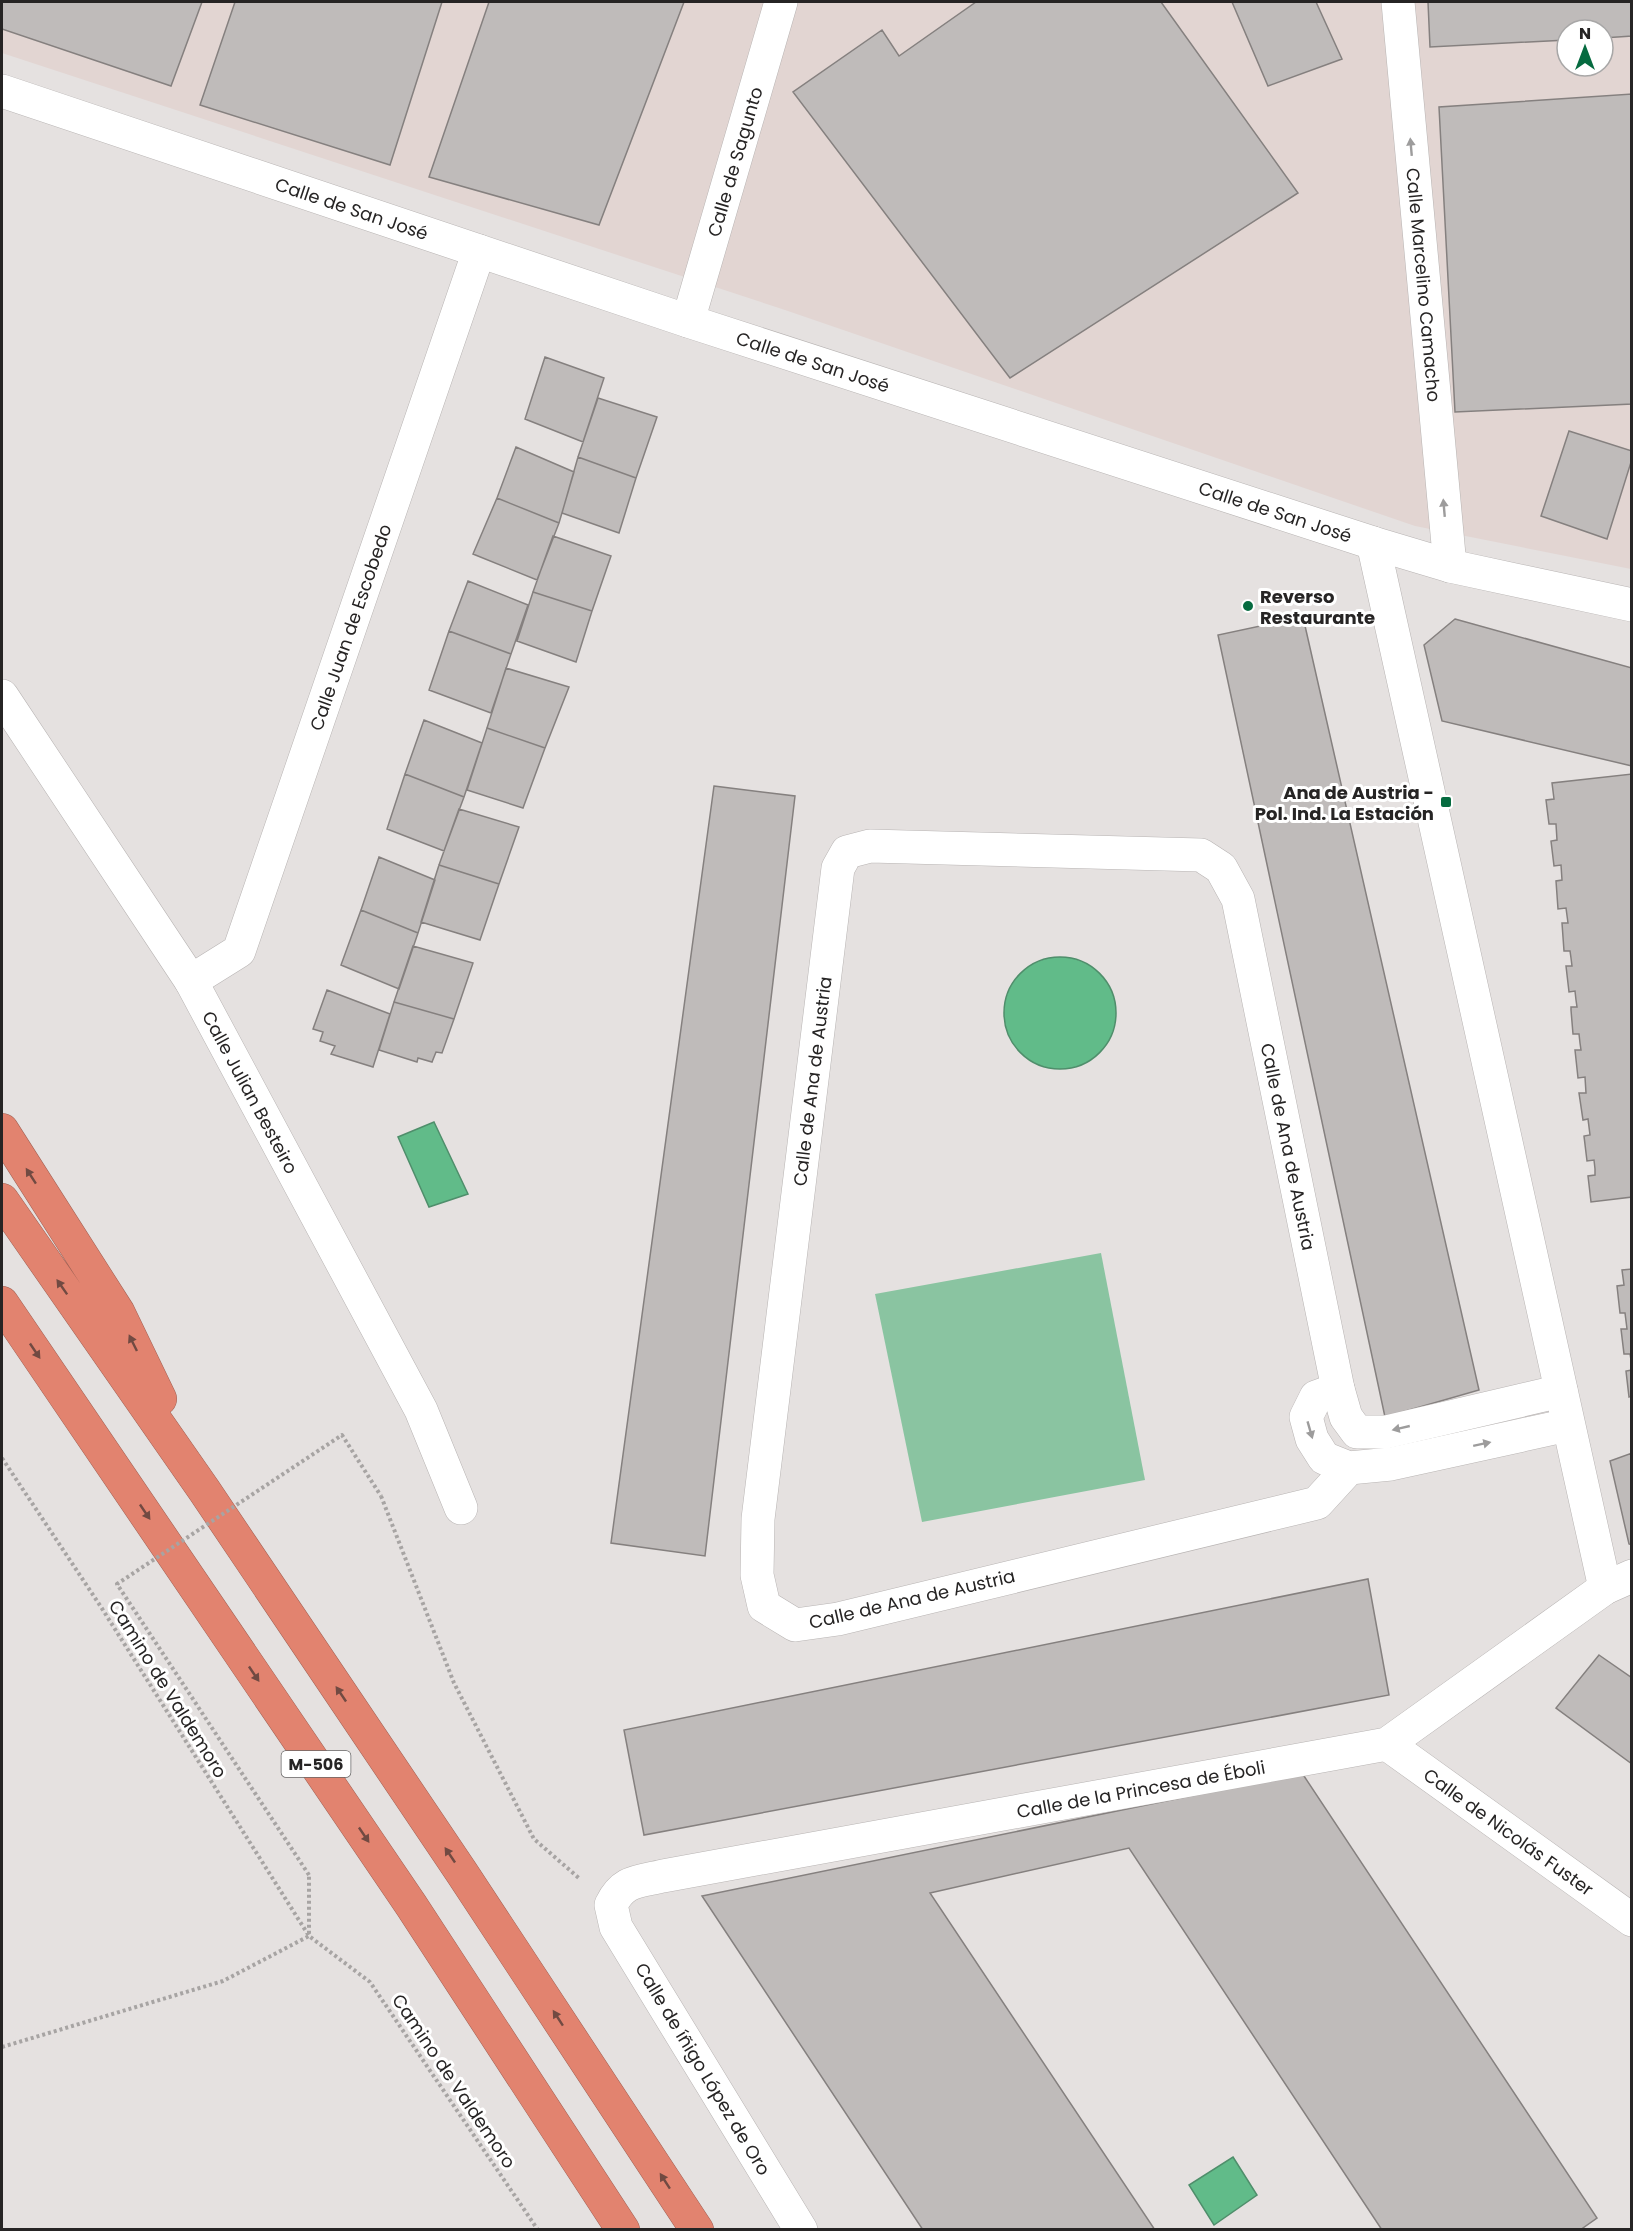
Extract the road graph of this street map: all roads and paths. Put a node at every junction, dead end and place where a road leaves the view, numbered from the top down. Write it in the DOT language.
graph roads {
  1 [pos="780,2"];
  2 [pos="1398,2"];
  3 [pos="2,91"];
  4 [pos="479,251"];
  5 [pos="687,321"];
  6 [pos="1373,543"];
  7 [pos="1450,566"];
  8 [pos="1632,605"];
  9 [pos="2,696"];
  10 [pos="191,981"];
  11 [pos="2,1130"];
  12 [pos="2,1200"];
  13 [pos="2,1303"];
  14 [pos="1338,1389"];
  15 [pos="1561,1391"];
  16 [pos="1568,1425"];
  17 [pos="2,1458"];
  18 [pos="1348,1468"];
  19 [pos="204,1490"];
  20 [pos="461,1508"];
  21 [pos="1618,1582"];
  22 [pos="1387,1744"];
  23 [pos="611,1905"];
  24 [pos="1632,1920"];
  25 [pos="309,1936"];
  26 [pos="2,2048"];
  27 [pos="538,2229"];
  28 [pos="623,2229"];
  29 [pos="697,2229"];
  30 [pos="801,2229"];
  1 -- 5 [label="street, Calle de Sagunto"];
  7 -- 2 [label="street, Calle Marcelino Camacho, one-way"];
  3 -- 4 [label="street, Calle de San José"];
  4 -- 5 [label="street, Calle de San José"];
  4 -- 10 [label="street, Calle Juan de Escobedo"];
  5 -- 6 [label="street, Calle de San José"];
  6 -- 7 [label="street, Calle de San José"];
  6 -- 15 [label="street"];
  7 -- 8 [label="street, Calle de San José"];
  9 -- 10 [label="street, Calle Julian Besteiro"];
  10 -- 20 [label="street, Calle Julian Besteiro"];
  19 -- 11 [label="highway, one-way"];
  19 -- 12 [label="highway, M-506, one-way"];
  13 -- 28 [label="highway, M-506, one-way"];
  15 -- 14 [label="street, Calle de Ana de Austria, one-way"];
  14 -- 18 [label="street, one-way"];
  14 -- 18 [label="street, Calle de Ana de Austria"];
  15 -- 16 [label="street"];
  18 -- 16 [label="street, one-way"];
  16 -- 21 [label="street"];
  17 -- 25 [label="path, Camino de Valdemoro"];
  29 -- 19 [label="highway, M-506, one-way"];
  21 -- 22 [label="street, Calle de la Princesa de Éboli"];
  22 -- 23 [label="street, Calle de la Princesa de Éboli"];
  22 -- 24 [label="street, Calle de Nicolás Fuster"];
  23 -- 25 [label="path, bridge"];
  23 -- 30 [label="street, Calle de íñigo López de Oro"];
  25 -- 26 [label="path"];
  25 -- 27 [label="path, Camino de Valdemoro"];
}
